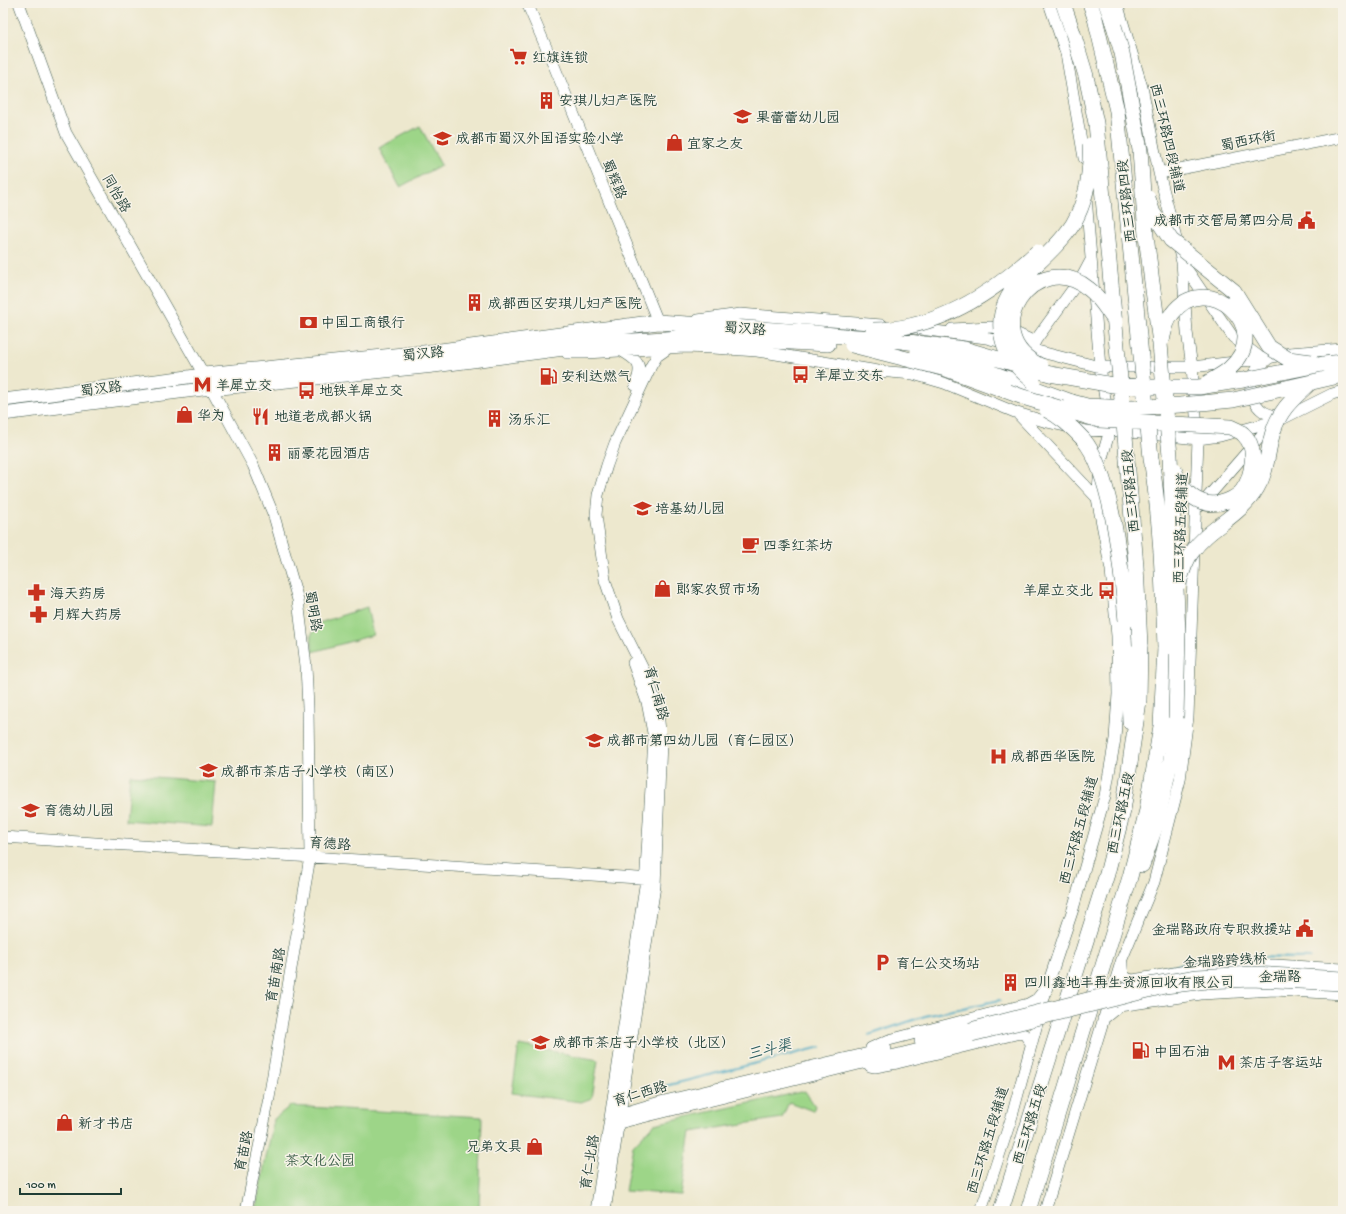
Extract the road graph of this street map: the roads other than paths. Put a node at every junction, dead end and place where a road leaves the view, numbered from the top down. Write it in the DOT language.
graph roads {
  1 [pos="19,3"];
  2 [pos="527,3"];
  3 [pos="1049,3"];
  4 [pos="1063,3"];
  5 [pos="1090,3"];
  6 [pos="1106,3"];
  7 [pos="1117,3"];
  8 [pos="1086,76"];
  9 [pos="1343,137"];
  10 [pos="1159,173"];
  11 [pos="1089,181"];
  12 [pos="1143,184"];
  13 [pos="1092,260"];
  14 [pos="1182,262"];
  15 [pos="665,322"];
  16 [pos="1116,322"];
  17 [pos="938,330"];
  18 [pos="986,338"];
  19 [pos="843,339"];
  20 [pos="1160,344"];
  21 [pos="1032,345"];
  22 [pos="670,347"];
  23 [pos="1343,349"];
  24 [pos="620,350"];
  25 [pos="530,352"];
  26 [pos="1265,358"];
  27 [pos="1343,362"];
  28 [pos="1323,364"];
  29 [pos="1100,367"];
  30 [pos="1192,367"];
  31 [pos="1343,375"];
  32 [pos="208,381"];
  33 [pos="1084,381"];
  34 [pos="1311,382"];
  35 [pos="1343,391"];
  36 [pos="970,393"];
  37 [pos="1197,393"];
  38 [pos="1023,397"];
  39 [pos="3,400"];
  40 [pos="1122,400"];
  41 [pos="1072,402"];
  42 [pos="1146,402"];
  43 [pos="1017,413"];
  44 [pos="3,414"];
  45 [pos="1282,419"];
  46 [pos="1110,430"];
  47 [pos="1198,439"];
  48 [pos="1170,456"];
  49 [pos="1097,498"];
  50 [pos="1197,510"];
  51 [pos="1175,598"];
  52 [pos="1132,759"];
  53 [pos="3,837"];
  54 [pos="310,857"];
  55 [pos="651,879"];
  56 [pos="1120,909"];
  57 [pos="1122,959"];
  58 [pos="1343,969"];
  59 [pos="1343,977"];
  60 [pos="1343,985"];
  61 [pos="1047,987"];
  62 [pos="1343,994"];
  63 [pos="1103,1019"];
  64 [pos="971,1032"];
  65 [pos="1031,1043"];
  66 [pos="857,1060"];
  67 [pos="269,1098"];
  68 [pos="616,1118"];
  69 [pos="246,1211"];
  70 [pos="596,1211"];
  71 [pos="605,1211"];
  72 [pos="981,1211"];
  73 [pos="1001,1211"];
  74 [pos="1028,1211"];
  75 [pos="1045,1211"];
  1 -- 32 [label="street, 同怡路"];
  2 -- 15 [label="street, 蜀辉路"];
  3 -- 13 [label="street"];
  4 -- 8 [label="highway, 西三环路四段, bridge"];
  5 -- 42 [label="highway, 西三环路四段, bridge"];
  6 -- 12 [label="highway, bridge"];
  7 -- 10 [label="street, 西三环路四段辅道"];
  8 -- 11 [label="highway, bridge"];
  8 -- 16 [label="highway, 西三环路四段, bridge"];
  9 -- 10 [label="street, 蜀西环街"];
  10 -- 14 [label="street, 西三环路四段辅道"];
  11 -- 19 [label="highway, bridge"];
  11 -- 41 [label="highway, bridge"];
  12 -- 20 [label="highway, bridge"];
  12 -- 28 [label="highway, bridge"];
  13 -- 21 [label="street"];
  13 -- 29 [label="street"];
  14 -- 26 [label="street"];
  14 -- 30 [label="street, 西三环路四段辅道"];
  15 -- 17 [label="street"];
  15 -- 19 [label="highway, 蜀汉路"];
  15 -- 32 [label="highway, 蜀汉路"];
  16 -- 33 [label="highway, bridge"];
  16 -- 40 [label="highway, 西三环路四段, bridge"];
  17 -- 18 [label="street"];
  17 -- 21 [label="street"];
  18 -- 21 [label="street"];
  18 -- 36 [label="street"];
  19 -- 25 [label="highway, 蜀汉路"];
  19 -- 33 [label="highway, bridge"];
  19 -- 38 [label="highway, bridge"];
  19 -- 41 [label="highway, bridge"];
  20 -- 37 [label="highway, bridge"];
  20 -- 48 [label="highway, bridge"];
  21 -- 29 [label="street"];
  22 -- 24 [label="street"];
  22 -- 36 [label="street"];
  22 -- 55 [label="street"];
  23 -- 26 [label="street"];
  24 -- 25 [label="street"];
  24 -- 55 [label="street, 育仁南路"];
  25 -- 32 [label="highway, 蜀汉路"];
  26 -- 30 [label="street"];
  26 -- 45 [label="street"];
  27 -- 28 [label="highway, bridge"];
  28 -- 37 [label="highway, bridge"];
  29 -- 30 [label="street"];
  29 -- 46 [label="street, 西三环路五段辅道"];
  30 -- 37 [label="street, 西三环路四段辅道"];
  31 -- 34 [label="highway, bridge"];
  32 -- 39 [label="main road, 蜀汉路"];
  32 -- 44 [label="main road, 蜀汉路"];
  32 -- 54 [label="street, 蜀明路"];
  33 -- 37 [label="highway, bridge"];
  34 -- 41 [label="highway, bridge"];
  34 -- 51 [label="highway, bridge"];
  35 -- 45 [label="street"];
  36 -- 43 [label="street"];
  37 -- 47 [label="street, 西三环路五段辅道"];
  38 -- 48 [label="highway, bridge"];
  38 -- 52 [label="highway, bridge"];
  40 -- 52 [label="highway, 西三环路五段, bridge"];
  42 -- 56 [label="highway, 西三环路五段, bridge"];
  43 -- 46 [label="street"];
  43 -- 49 [label="street"];
  45 -- 47 [label="street"];
  45 -- 50 [label="street"];
  46 -- 47 [label="street"];
  46 -- 49 [label="street, 西三环路五段辅道"];
  47 -- 50 [label="street, 西三环路五段辅道"];
  48 -- 51 [label="highway, bridge"];
  49 -- 61 [label="street, 西三环路五段辅道"];
  50 -- 57 [label="street, 西三环路五段辅道"];
  51 -- 56 [label="highway, bridge"];
  52 -- 73 [label="highway, 西三环路五段"];
  53 -- 54 [label="street, 育德路"];
  54 -- 55 [label="street, 育德路"];
  54 -- 67 [label="street, 育苗南路"];
  55 -- 68 [label="street, 育仁南路"];
  56 -- 74 [label="highway, 西三环路五段"];
  57 -- 58 [label="street, 金瑞路"];
  57 -- 63 [label="street, 西三环路五段辅道"];
  59 -- 64 [label="street, 金瑞路跨线桥, bridge"];
  60 -- 64 [label="street, 金瑞路跨线桥, bridge"];
  61 -- 65 [label="street, 西三环路五段辅道"];
  61 -- 66 [label="street"];
  62 -- 63 [label="street, 金瑞路"];
  63 -- 75 [label="street, 西三环路五段辅道"];
  64 -- 66 [label="street, 育仁西路"];
  65 -- 66 [label="street"];
  65 -- 72 [label="street, 西三环路五段辅道"];
  66 -- 68 [label="street, 育仁西路"];
  67 -- 69 [label="street, 育苗路"];
  68 -- 70 [label="street, 育仁北路"];
  68 -- 71 [label="street"];
}
